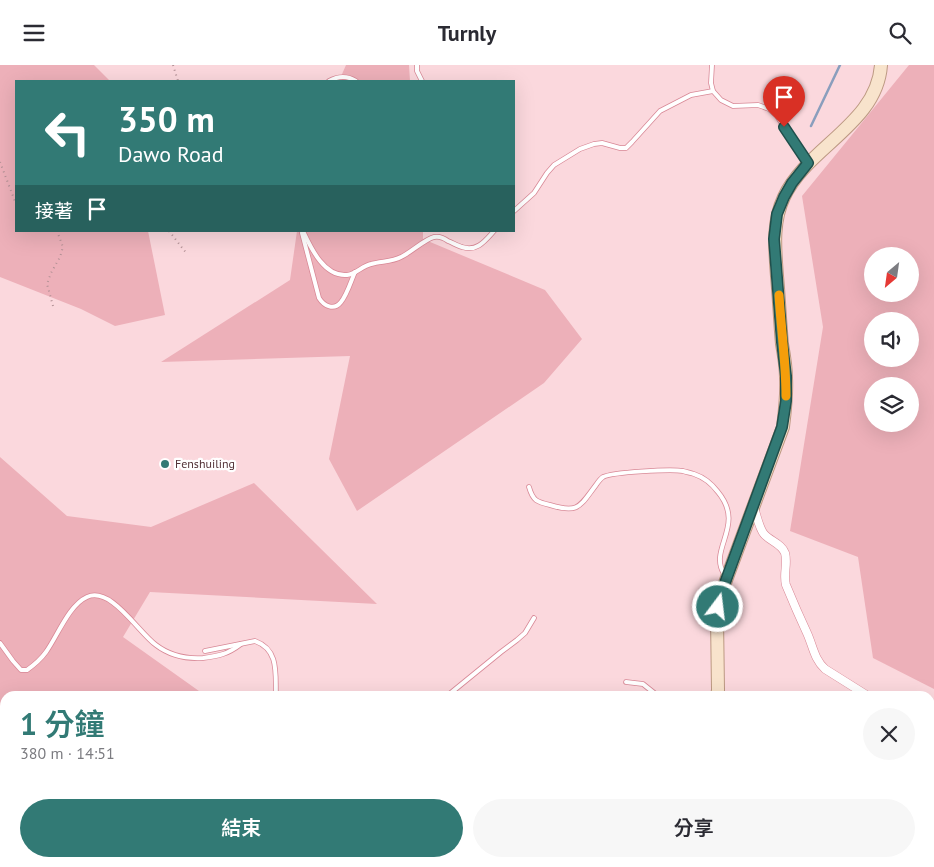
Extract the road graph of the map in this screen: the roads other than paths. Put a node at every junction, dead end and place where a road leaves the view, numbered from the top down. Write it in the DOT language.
graph roads {
  1 [pos="417,65"];
  2 [pos="712,65"];
  3 [pos="881,65"];
  4 [pos="331,80"];
  5 [pos="354,80"];
  6 [pos="422,80"];
  7 [pos="713,91"];
  8 [pos="808,163"];
  9 [pos="515,210"];
  10 [pos="302,232"];
  11 [pos="303,232"];
  12 [pos="493,232"];
  13 [pos="355,272"];
  14 [pos="529,487"];
  15 [pos="754,506"];
  16 [pos="727,578"];
  17 [pos="534,618"];
  18 [pos="0,643"];
  19 [pos="242,644"];
  20 [pos="205,651"];
  21 [pos="626,682"];
  22 [pos="276,691"];
  23 [pos="453,691"];
  24 [pos="652,691"];
  25 [pos="717,691"];
  26 [pos="860,691"];
  1 -- 6 [label="lane"];
  2 -- 7 [label="lane"];
  3 -- 8 [label="main road"];
  4 -- 5 [label="lane"];
  7 -- 8 [label="lane"];
  7 -- 9 [label="lane"];
  8 -- 15 [label="main road"];
  10 -- 13 [label="lane"];
  11 -- 13 [label="lane"];
  12 -- 13 [label="lane"];
  14 -- 16 [label="lane"];
  15 -- 16 [label="main road"];
  15 -- 26 [label="street"];
  16 -- 25 [label="main road"];
  17 -- 23 [label="lane"];
  18 -- 19 [label="lane"];
  19 -- 20 [label="lane"];
  19 -- 22 [label="lane"];
  21 -- 24 [label="lane"];
}
